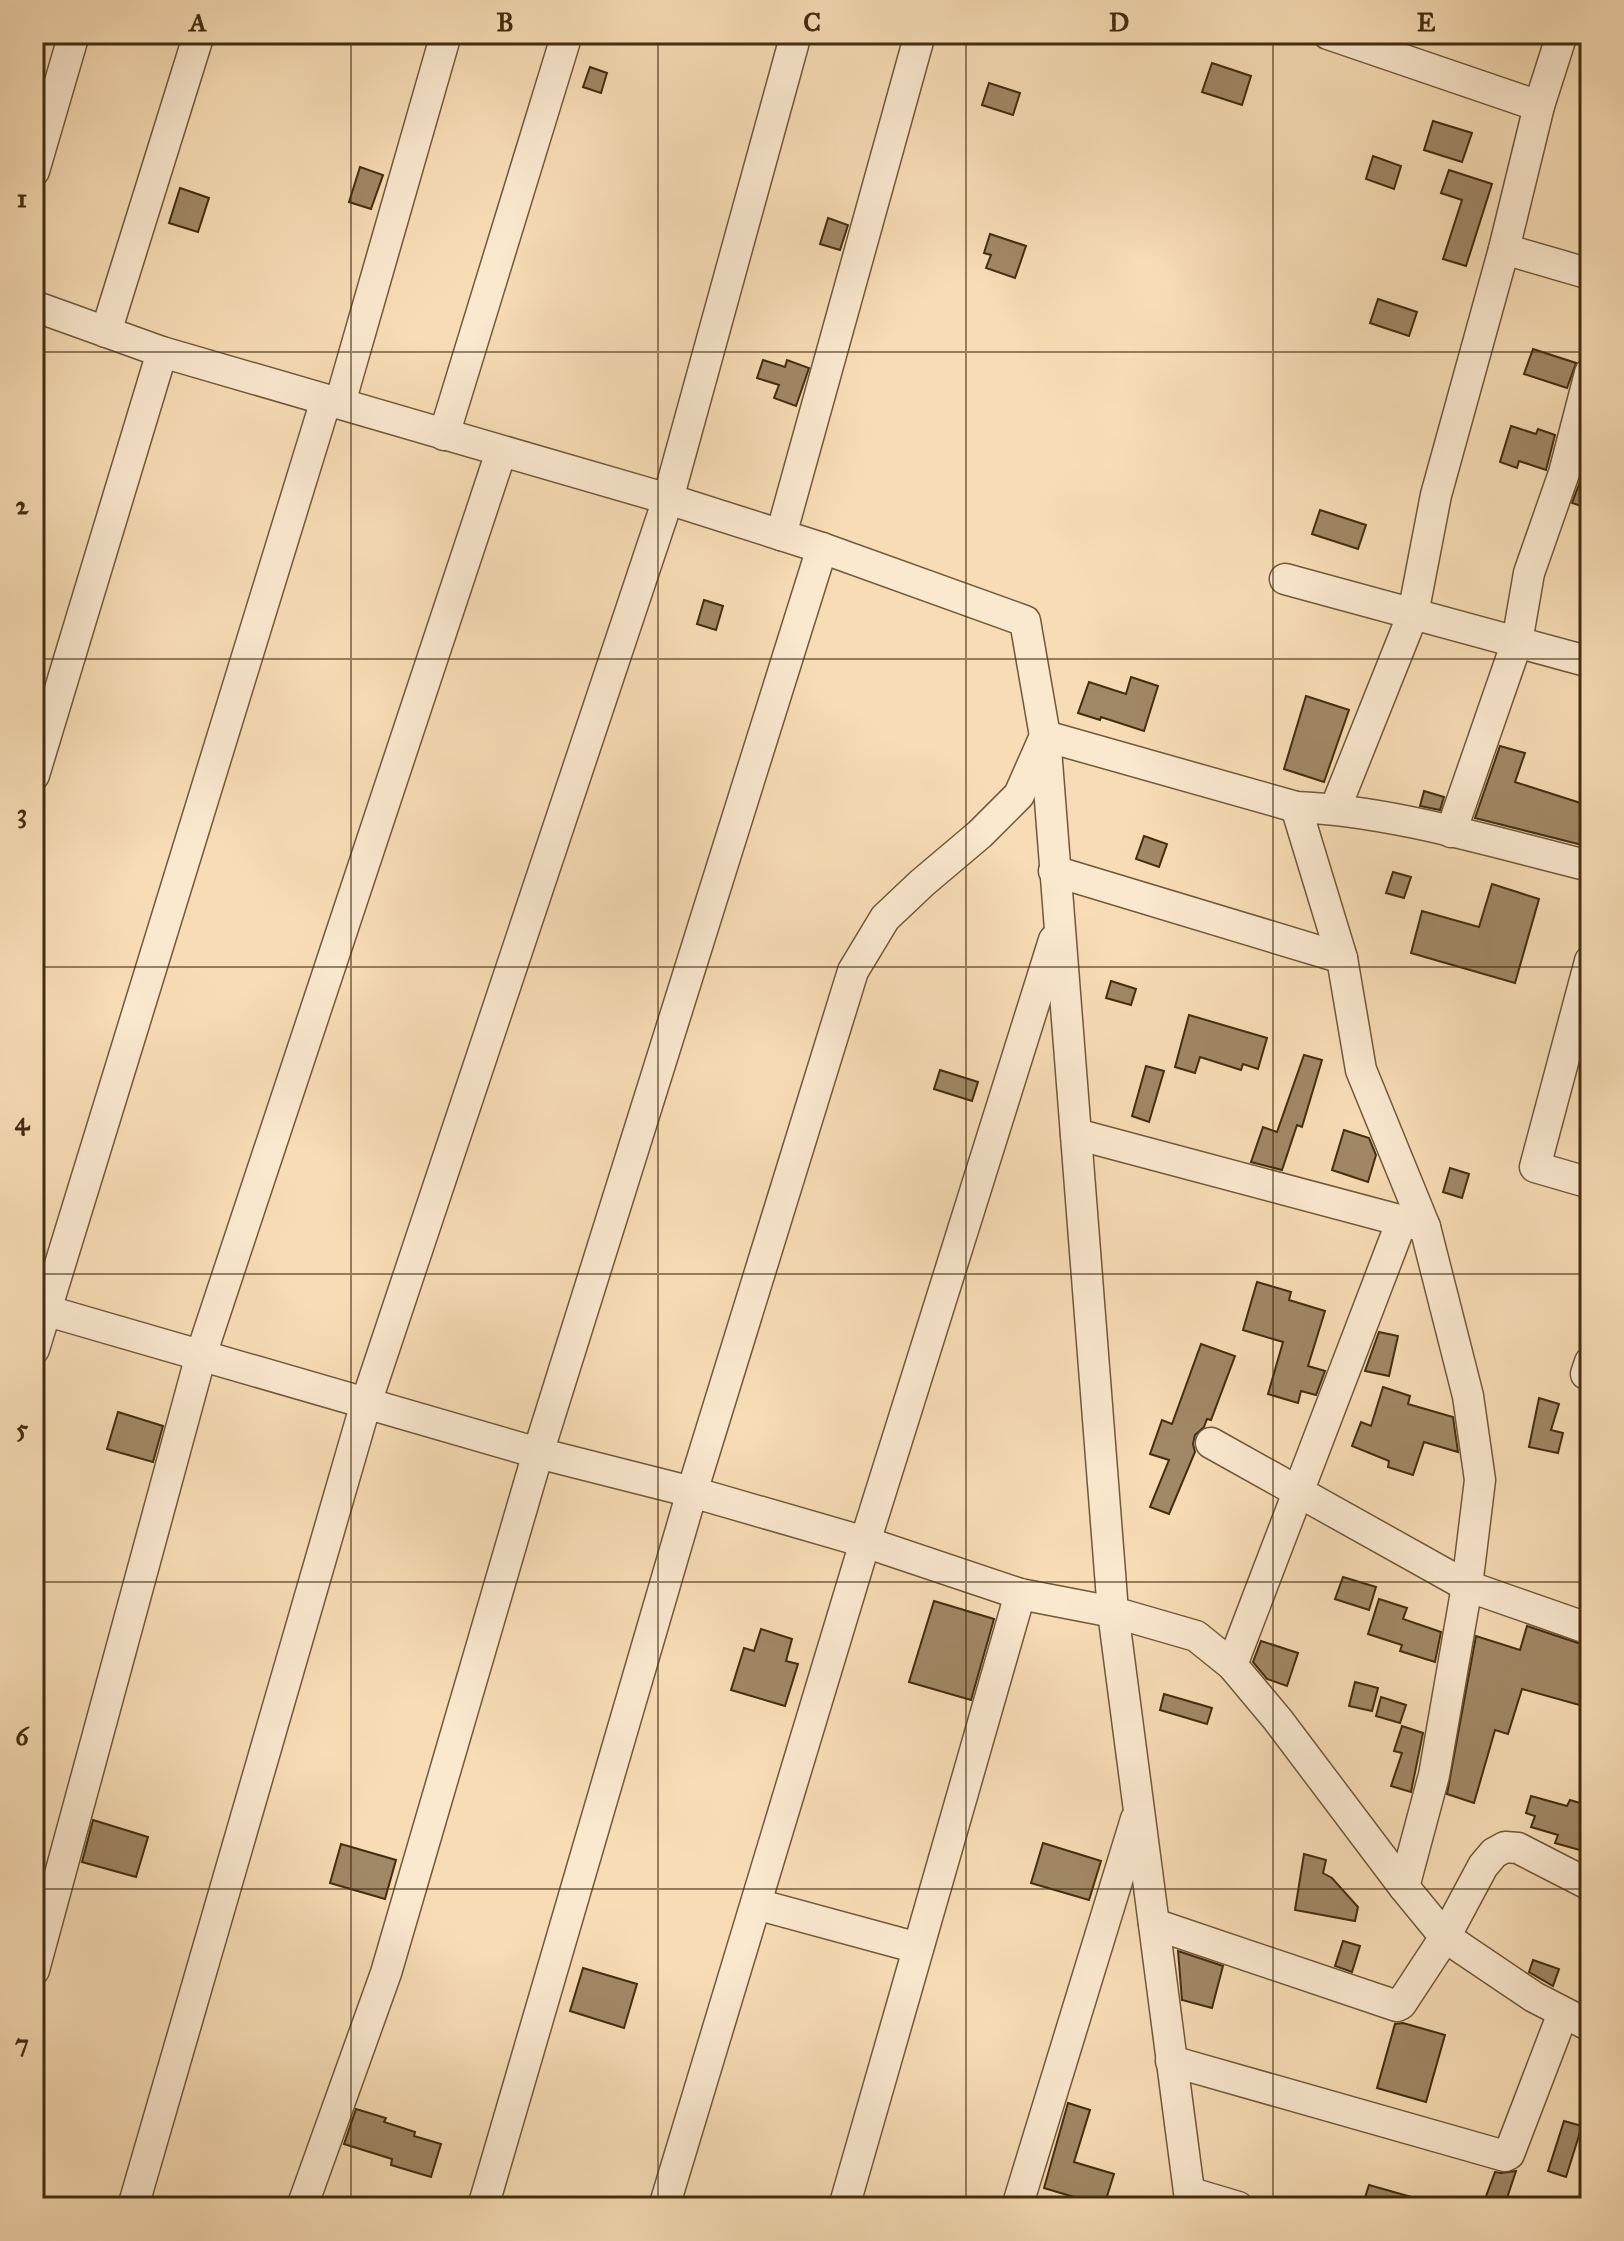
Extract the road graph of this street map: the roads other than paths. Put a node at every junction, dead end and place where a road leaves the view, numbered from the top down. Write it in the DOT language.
graph roads {
  1 [pos="74,34"];
  2 [pos="199,34"];
  3 [pos="446,34"];
  4 [pos="567,34"];
  5 [pos="796,34"];
  6 [pos="920,34"];
  7 [pos="1328,34"];
  8 [pos="1562,34"];
  9 [pos="1539,106"];
  10 [pos="34,171"];
  11 [pos="1504,249"];
  12 [pos="1590,274"];
  13 [pos="34,306"];
  14 [pos="106,332"];
  15 [pos="162,352"];
  16 [pos="1590,373"];
  17 [pos="333,402"];
  18 [pos="444,435"];
  19 [pos="501,452"];
  20 [pos="668,499"];
  21 [pos="781,535"];
  22 [pos="822,548"];
  23 [pos="1285,579"];
  24 [pos="1413,614"];
  25 [pos="1517,642"];
  26 [pos="1590,662"];
  27 [pos="1045,736"];
  28 [pos="34,775"];
  29 [pos="1296,807"];
  30 [pos="1335,809"];
  31 [pos="1451,832"];
  32 [pos="1590,866"];
  33 [pos="1054,871"];
  34 [pos="1059,926"];
  35 [pos="1342,958"];
  36 [pos="1590,961"];
  37 [pos="1076,1134"];
  38 [pos="1590,1183"];
  39 [pos="1413,1225"];
  40 [pos="40,1309"];
  41 [pos="34,1349"];
  42 [pos="201,1355"];
  43 [pos="1590,1362"];
  44 [pos="1590,1375"];
  45 [pos="366,1403"];
  46 [pos="1211,1443"];
  47 [pos="538,1453"];
  48 [pos="1299,1490"];
  49 [pos="692,1492"];
  50 [pos="865,1542"];
  51 [pos="1467,1586"];
  52 [pos="1020,1594"];
  53 [pos="1113,1612"];
  54 [pos="1590,1629"];
  55 [pos="1232,1665"];
  56 [pos="1139,1809"];
  57 [pos="1590,1885"];
  58 [pos="1404,1887"];
  59 [pos="756,1904"];
  60 [pos="1154,1924"];
  61 [pos="1445,1937"];
  62 [pos="918,1948"];
  63 [pos="34,1970"];
  64 [pos="1563,2013"];
  65 [pos="1590,2026"];
  66 [pos="1171,2061"];
  67 [pos="1191,2200"];
  68 [pos="133,2207"];
  69 [pos="302,2207"];
  70 [pos="483,2207"];
  71 [pos="664,2207"];
  72 [pos="844,2207"];
  73 [pos="1017,2207"];
  74 [pos="1238,2207"];
  1 -- 10 [label="street"];
  2 -- 14 [label="street"];
  3 -- 17 [label="street"];
  4 -- 18 [label="street"];
  5 -- 20 [label="street"];
  6 -- 21 [label="street"];
  7 -- 9 [label="street"];
  8 -- 9 [label="street"];
  9 -- 11 [label="street"];
  11 -- 12 [label="street"];
  11 -- 24 [label="street"];
  13 -- 14 [label="street"];
  14 -- 15 [label="street"];
  15 -- 17 [label="street"];
  15 -- 28 [label="street"];
  16 -- 25 [label="street"];
  17 -- 18 [label="street"];
  17 -- 40 [label="street"];
  18 -- 19 [label="street"];
  19 -- 20 [label="street"];
  19 -- 42 [label="street"];
  20 -- 21 [label="street"];
  20 -- 45 [label="street"];
  21 -- 22 [label="street"];
  22 -- 27 [label="street"];
  22 -- 47 [label="street"];
  23 -- 24 [label="street"];
  24 -- 25 [label="street"];
  24 -- 30 [label="street"];
  25 -- 26 [label="street"];
  25 -- 31 [label="street"];
  27 -- 29 [label="street"];
  27 -- 33 [label="street"];
  27 -- 49 [label="street"];
  29 -- 30 [label="street"];
  29 -- 35 [label="street"];
  30 -- 31 [label="street"];
  31 -- 32 [label="street"];
  33 -- 34 [label="street"];
  33 -- 35 [label="street"];
  34 -- 37 [label="street"];
  34 -- 50 [label="street"];
  35 -- 39 [label="street"];
  36 -- 38 [label="street"];
  37 -- 39 [label="street"];
  37 -- 53 [label="street"];
  39 -- 48 [label="street"];
  39 -- 51 [label="street"];
  40 -- 41 [label="street"];
  40 -- 42 [label="street"];
  42 -- 45 [label="street"];
  42 -- 63 [label="street"];
  43 -- 44 [label="street"];
  45 -- 47 [label="street"];
  45 -- 68 [label="street"];
  46 -- 48 [label="street"];
  47 -- 49 [label="street"];
  47 -- 69 [label="street"];
  48 -- 51 [label="street"];
  48 -- 55 [label="street"];
  49 -- 50 [label="street"];
  49 -- 70 [label="street"];
  50 -- 52 [label="street"];
  50 -- 59 [label="street"];
  51 -- 54 [label="street"];
  51 -- 58 [label="street"];
  52 -- 53 [label="street"];
  52 -- 62 [label="street"];
  53 -- 55 [label="street"];
  53 -- 56 [label="street"];
  55 -- 58 [label="street"];
  56 -- 60 [label="street"];
  56 -- 73 [label="street"];
  57 -- 61 [label="street"];
  58 -- 61 [label="street"];
  59 -- 62 [label="street"];
  59 -- 71 [label="street"];
  60 -- 61 [label="street"];
  60 -- 66 [label="street"];
  61 -- 64 [label="street"];
  62 -- 72 [label="street"];
  64 -- 65 [label="street"];
  64 -- 66 [label="street"];
  66 -- 67 [label="street"];
  67 -- 74 [label="street"];
}
